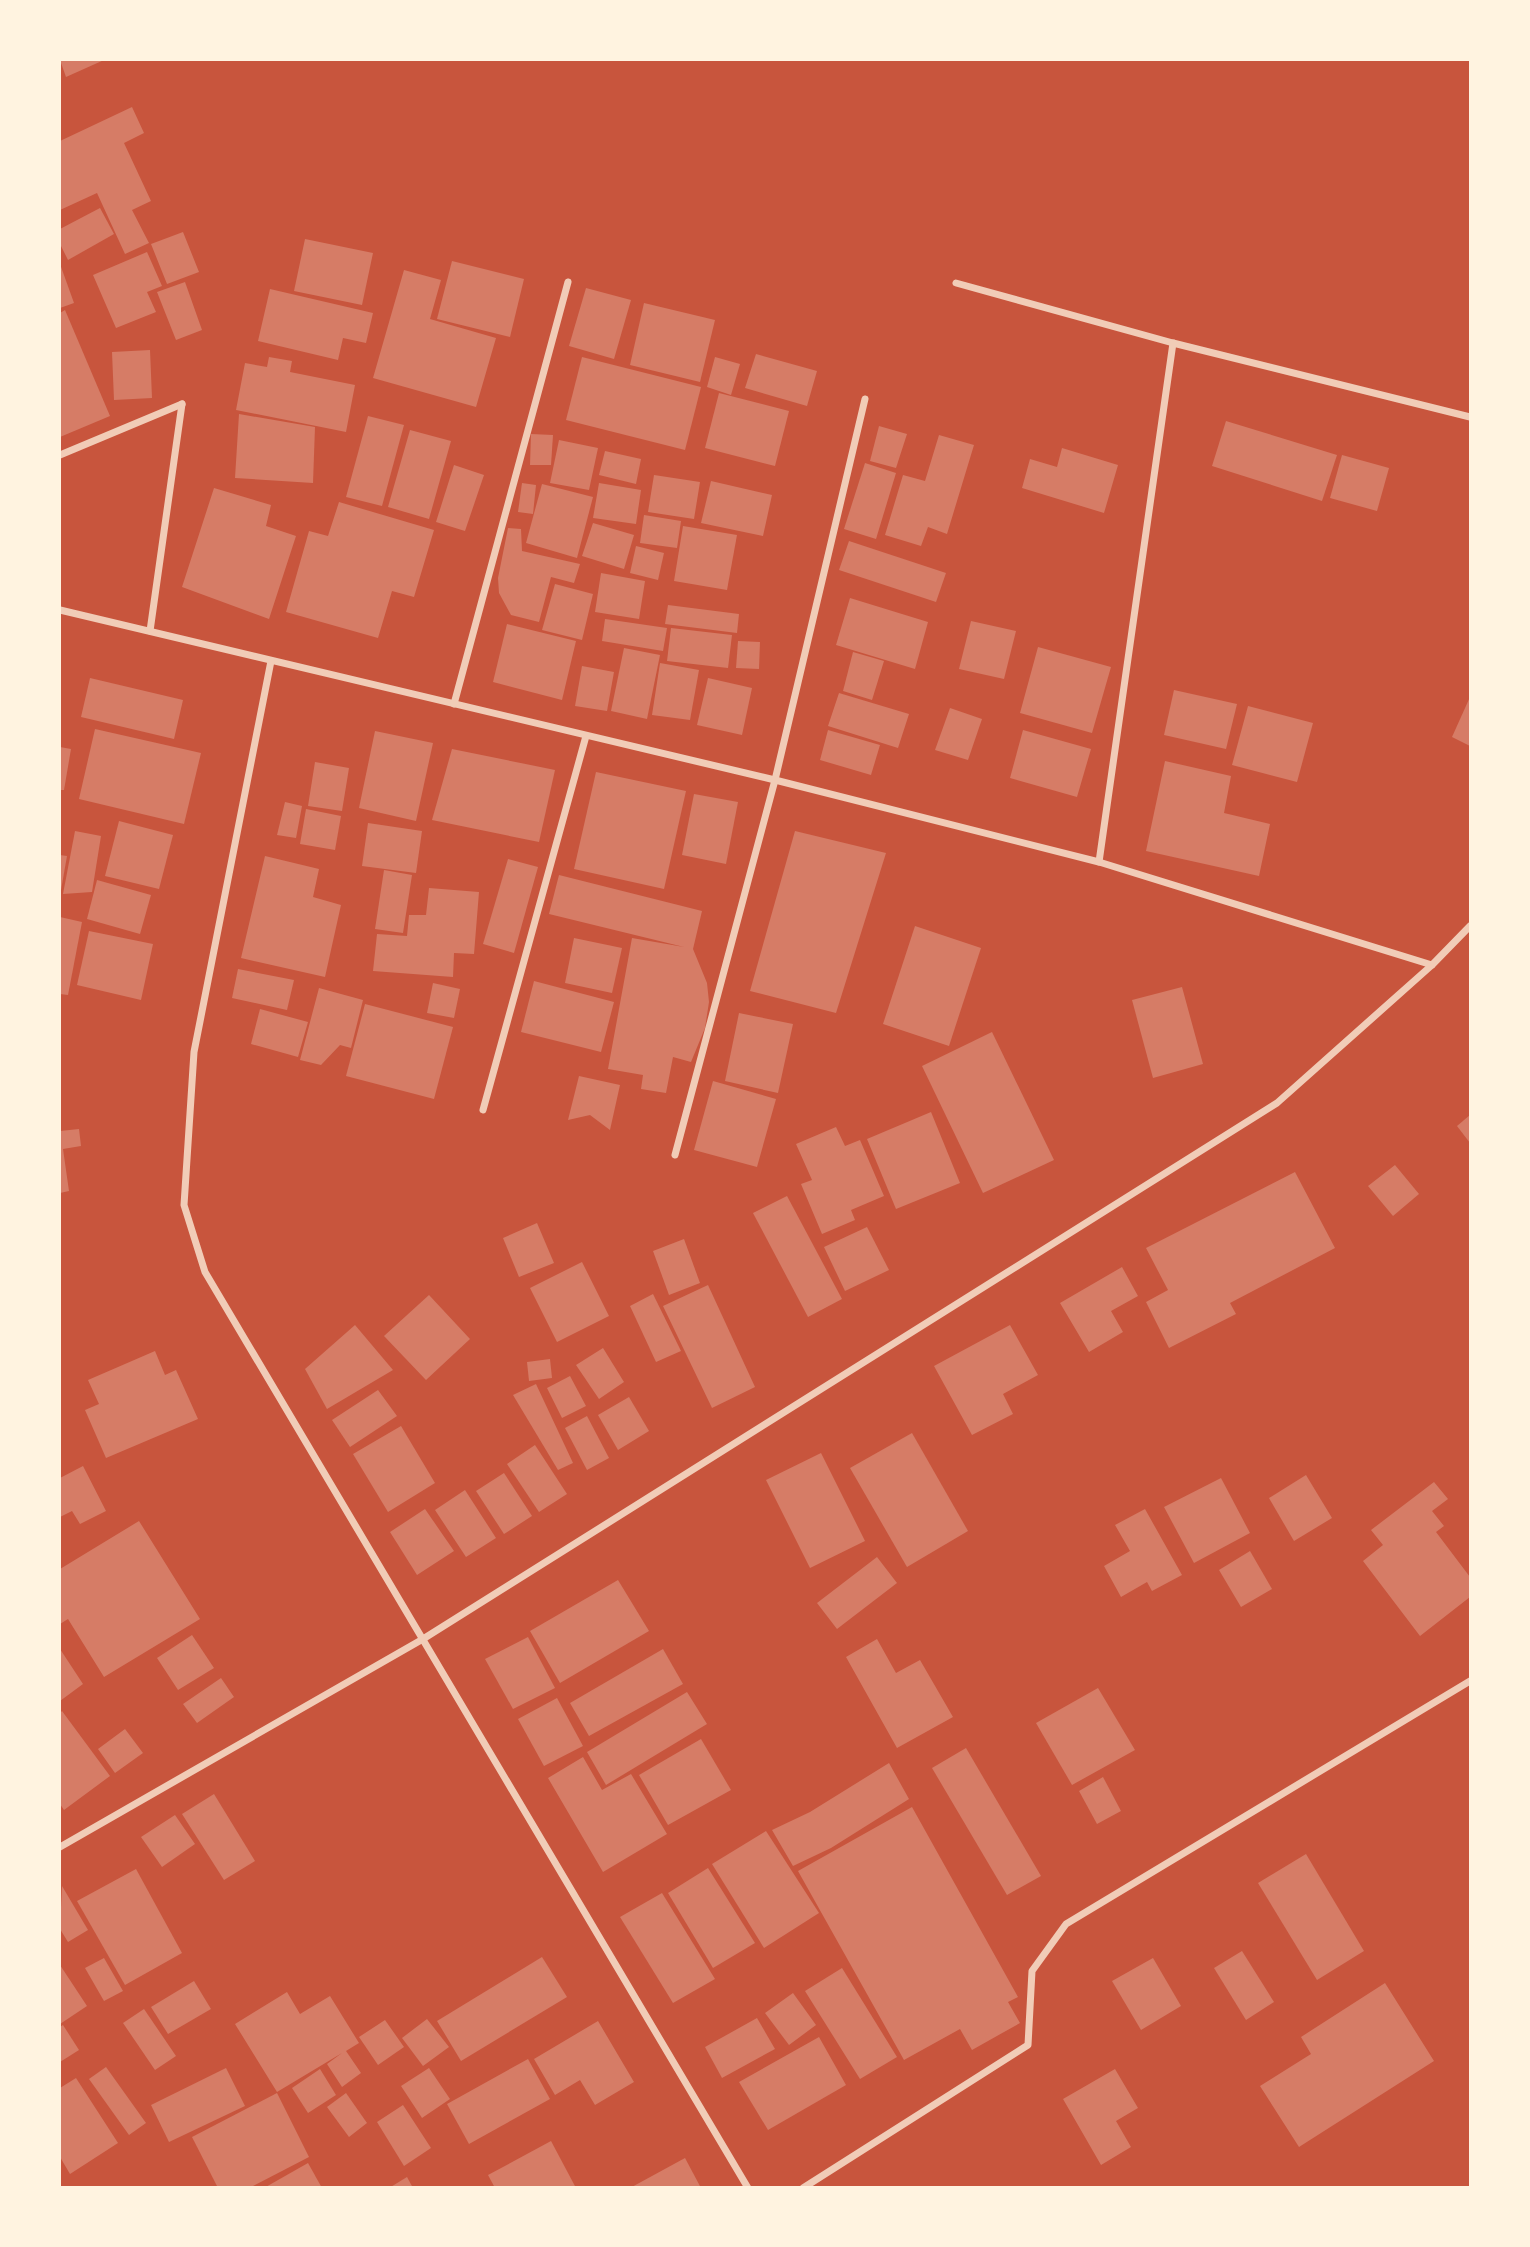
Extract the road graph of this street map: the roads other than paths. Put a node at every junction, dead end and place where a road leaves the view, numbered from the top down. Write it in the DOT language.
graph roads {
  1 [pos="568,282"];
  2 [pos="956,283"];
  3 [pos="1173,343"];
  4 [pos="864,399"];
  5 [pos="1471,417"];
  6 [pos="60,455"];
  7 [pos="60,610"];
  8 [pos="150,632"];
  9 [pos="271,660"];
  10 [pos="454,704"];
  11 [pos="586,736"];
  12 [pos="775,780"];
  13 [pos="1099,862"];
  14 [pos="1471,926"];
  15 [pos="1432,965"];
  16 [pos="483,1110"];
  17 [pos="676,1155"];
  18 [pos="423,1639"];
  19 [pos="1471,1682"];
  20 [pos="60,1847"];
  21 [pos="748,2188"];
  22 [pos="803,2188"];
  1 -- 10 [label="street"];
  2 -- 3 [label="street"];
  3 -- 5 [label="street"];
  3 -- 13 [label="street"];
  4 -- 12 [label="street"];
  6 -- 8 [label="street"];
  7 -- 8 [label="street"];
  8 -- 9 [label="street"];
  9 -- 10 [label="street"];
  9 -- 18 [label="street"];
  10 -- 11 [label="street"];
  11 -- 12 [label="street"];
  11 -- 16 [label="street"];
  12 -- 13 [label="street"];
  12 -- 17 [label="street"];
  13 -- 15 [label="street"];
  14 -- 15 [label="street"];
  15 -- 18 [label="street"];
  18 -- 20 [label="street"];
  18 -- 21 [label="street"];
  19 -- 22 [label="street"];
}
